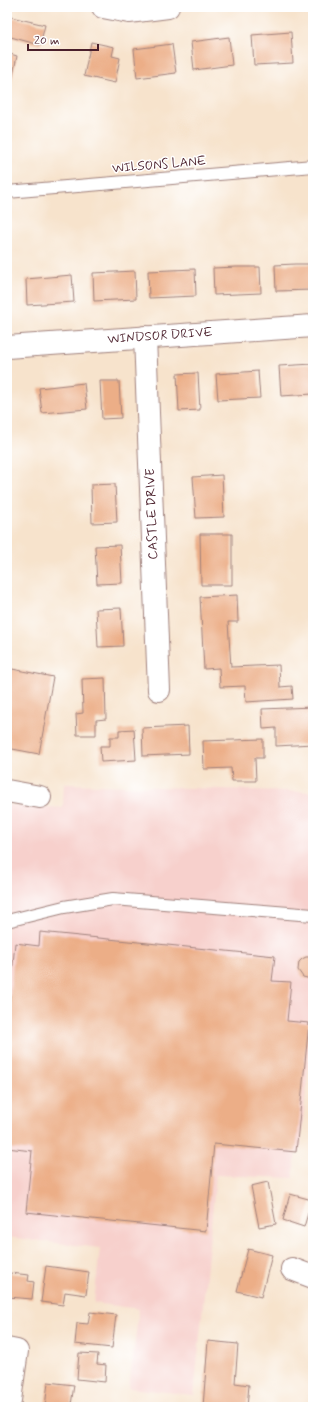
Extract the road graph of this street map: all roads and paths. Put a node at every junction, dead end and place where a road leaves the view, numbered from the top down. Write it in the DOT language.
graph roads {
  1 [pos="103,7"];
  2 [pos="168,7"];
  3 [pos="313,166"];
  4 [pos="7,192"];
  5 [pos="313,326"];
  6 [pos="145,337"];
  7 [pos="7,347"];
  8 [pos="158,690"];
  9 [pos="7,791"];
  10 [pos="40,797"];
  11 [pos="313,915"];
  12 [pos="7,921"];
  13 [pos="292,1270"];
  14 [pos="313,1277"];
  15 [pos="7,1349"];
  16 [pos="9,1407"];
  1 -- 2 [label="street"];
  3 -- 4 [label="lane, WILSONS LANE"];
  5 -- 6 [label="street, WINDSOR DRIVE"];
  6 -- 7 [label="street, WINDSOR DRIVE"];
  6 -- 8 [label="street, CASTLE DRIVE"];
  9 -- 10 [label="street"];
  11 -- 12 [label="lane"];
  13 -- 14 [label="street"];
  15 -- 16 [label="street"];
}
